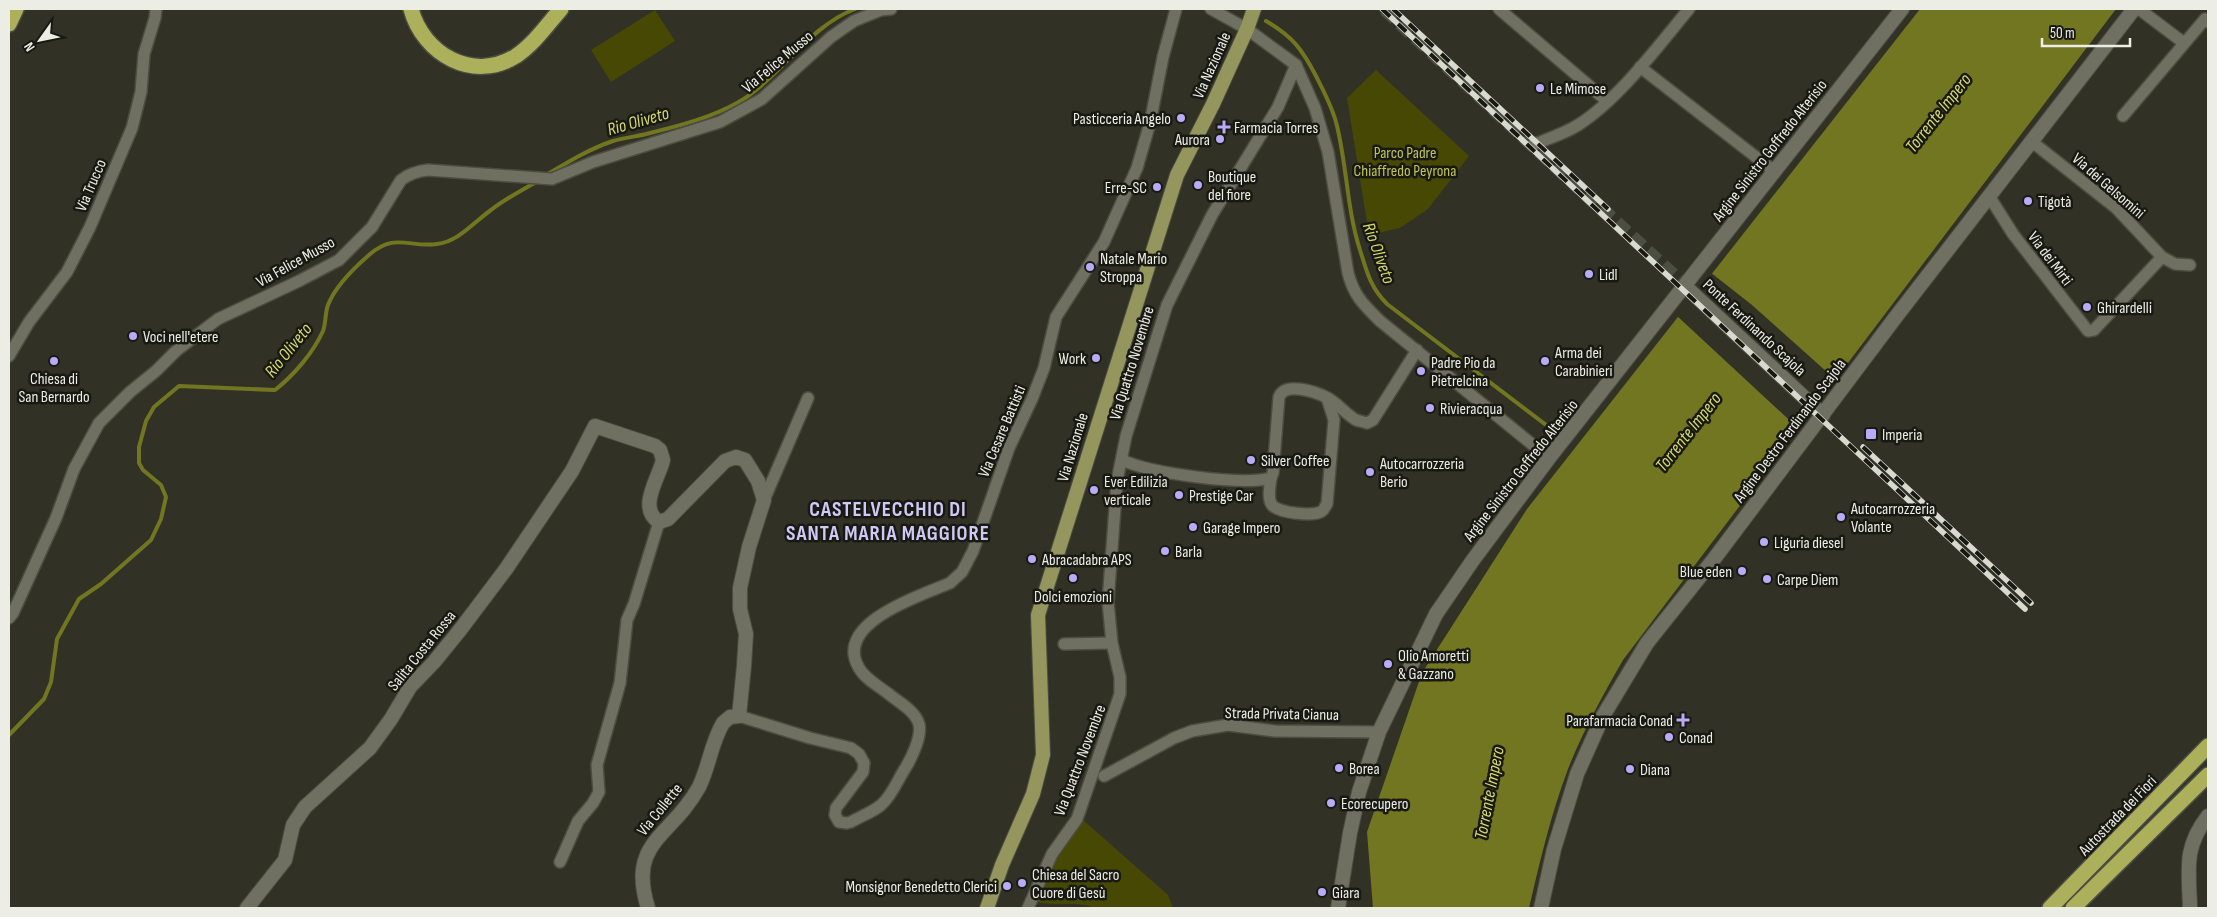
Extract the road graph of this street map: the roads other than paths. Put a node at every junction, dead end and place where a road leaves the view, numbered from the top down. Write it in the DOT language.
graph roads {
  1 [pos="16,9"];
  2 [pos="156,9"];
  3 [pos="411,9"];
  4 [pos="561,9"];
  5 [pos="891,9"];
  6 [pos="1176,9"];
  7 [pos="1211,9"];
  8 [pos="1254,9"];
  9 [pos="1499,9"];
  10 [pos="1689,9"];
  11 [pos="1902,9"];
  12 [pos="2134,9"];
  13 [pos="2139,9"];
  14 [pos="2208,22"];
  15 [pos="9,24"];
  16 [pos="1247,29"];
  17 [pos="2184,43"];
  18 [pos="1296,65"];
  19 [pos="1640,67"];
  20 [pos="1607,101"];
  21 [pos="2123,116"];
  22 [pos="2031,141"];
  23 [pos="1532,145"];
  24 [pos="1774,171"];
  25 [pos="1989,196"];
  26 [pos="2162,257"];
  27 [pos="2190,265"];
  28 [pos="1685,286"];
  29 [pos="1417,350"];
  30 [pos="9,356"];
  31 [pos="808,398"];
  32 [pos="1327,398"];
  33 [pos="1823,414"];
  34 [pos="1549,458"];
  35 [pos="1122,460"];
  36 [pos="1271,478"];
  37 [pos="764,500"];
  38 [pos="659,522"];
  39 [pos="9,618"];
  40 [pos="1112,643"];
  41 [pos="1064,644"];
  42 [pos="739,716"];
  43 [pos="1379,732"];
  44 [pos="2208,746"];
  45 [pos="2208,775"];
  46 [pos="1104,776"];
  47 [pos="2208,816"];
  48 [pos="560,862"];
  49 [pos="247,908"];
  50 [pos="648,908"];
  51 [pos="987,908"];
  52 [pos="1028,908"];
  53 [pos="1338,908"];
  54 [pos="1542,908"];
  55 [pos="2050,908"];
  56 [pos="2073,908"];
  57 [pos="2190,908"];
  1 -- 15 [label="highway"];
  2 -- 30 [label="street, Via Trucco"];
  3 -- 4 [label="highway"];
  5 -- 39 [label="street, Via Felice Musso"];
  6 -- 42 [label="street, Via Cesare Battisti"];
  7 -- 16 [label="street"];
  8 -- 16 [label="main road, Via Nazionale"];
  9 -- 20 [label="street"];
  10 -- 19 [label="street"];
  11 -- 24 [label="main road, Argine Sinistro Goffredo Alterisio"];
  12 -- 22 [label="main road, Argine Destro Ferdinando Scajola"];
  13 -- 17 [label="street"];
  14 -- 17 [label="street"];
  16 -- 18 [label="street"];
  16 -- 51 [label="main road, Via Nazionale"];
  17 -- 21 [label="street"];
  18 -- 29 [label="street"];
  18 -- 35 [label="street, Via Quattro Novembre"];
  19 -- 20 [label="street"];
  19 -- 24 [label="street"];
  20 -- 23 [label="street"];
  22 -- 25 [label="main road, Argine Destro Ferdinando Scajola"];
  22 -- 26 [label="street, Via dei Gelsomini"];
  24 -- 34 [label="main road, Argine Sinistro Goffredo Alterisio"];
  25 -- 26 [label="street, Via dei Mirti"];
  25 -- 33 [label="main road, Argine Destro Ferdinando Scajola"];
  26 -- 27 [label="street, Via dei Gelsomini"];
  28 -- 33 [label="main road, Ponte Ferdinando Scajola"];
  29 -- 32 [label="street"];
  29 -- 34 [label="street"];
  31 -- 37 [label="street"];
  32 -- 36 [label="street"];
  32 -- 36 [label="street"];
  33 -- 54 [label="main road, Argine Destro Ferdinando Scajola"];
  34 -- 43 [label="main road, Argine Sinistro Goffredo Alterisio"];
  35 -- 36 [label="street"];
  35 -- 40 [label="street, Via Quattro Novembre"];
  37 -- 38 [label="main road"];
  37 -- 42 [label="main road"];
  38 -- 48 [label="street"];
  38 -- 49 [label="main road, Salita Costa Rossa"];
  40 -- 41 [label="street"];
  40 -- 52 [label="street, Via Quattro Novembre"];
  42 -- 50 [label="main road, Via Collette"];
  43 -- 46 [label="street, Strada Privata Cianua"];
  43 -- 53 [label="main road, Argine Sinistro Goffredo Alterisio"];
  44 -- 55 [label="highway, Autostrada dei Fiori"];
  45 -- 56 [label="highway, Autostrada dei Fiori"];
  47 -- 57 [label="main road"];
}
